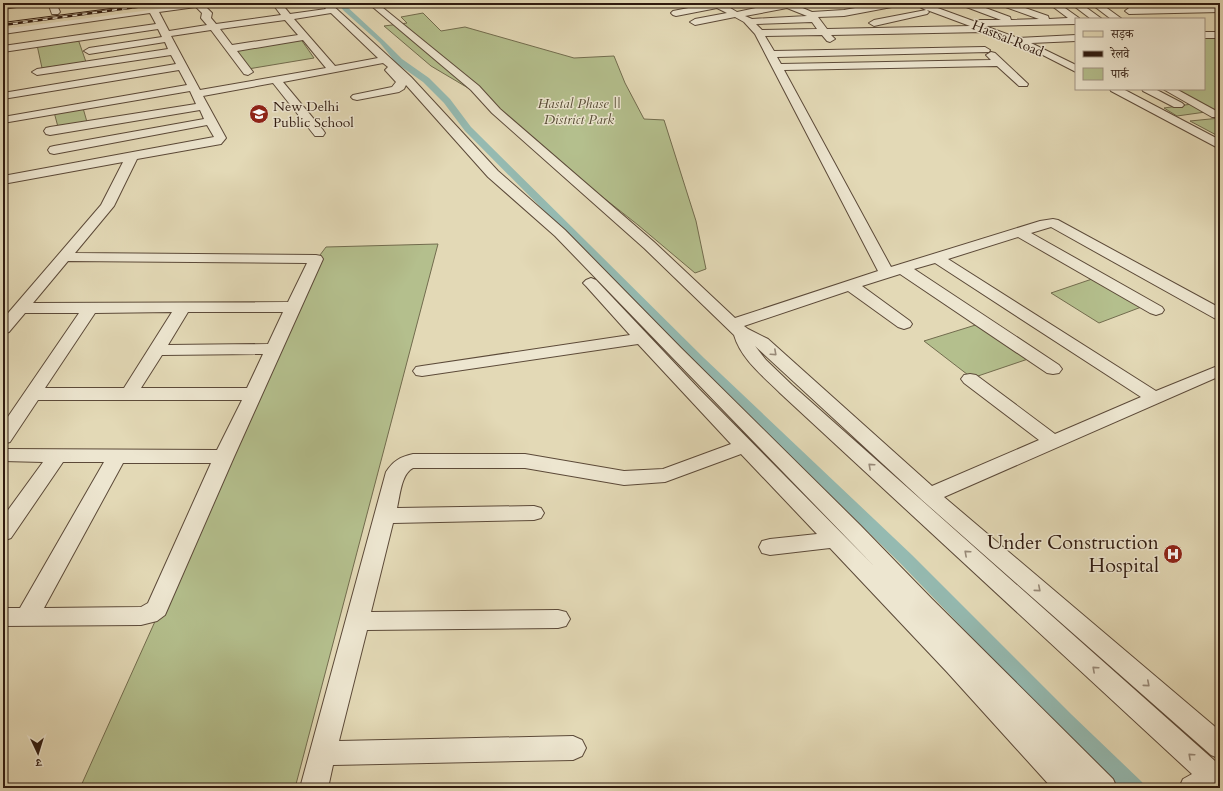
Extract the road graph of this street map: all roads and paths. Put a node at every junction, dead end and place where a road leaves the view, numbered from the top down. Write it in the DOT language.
graph roads {
  1 [pos="23,3"];
  2 [pos="120,3"];
  3 [pos="143,3"];
  4 [pos="182,3"];
  5 [pos="208,3"];
  6 [pos="276,3"];
  7 [pos="321,3"];
  8 [pos="372,3"];
  9 [pos="694,3"];
  10 [pos="765,3"];
  11 [pos="860,3"];
  12 [pos="979,3"];
  13 [pos="1002,3"];
  14 [pos="1030,3"];
  15 [pos="1052,3"];
  16 [pos="1074,3"];
  17 [pos="1094,3"];
  18 [pos="1160,3"];
  19 [pos="198,4"];
  20 [pos="785,4"];
  21 [pos="900,4"];
  22 [pos="661,5"];
  23 [pos="879,5"];
  24 [pos="922,5"];
  25 [pos="3,6"];
  26 [pos="961,6"];
  27 [pos="54,7"];
  28 [pos="327,7"];
  29 [pos="802,7"];
  30 [pos="1126,7"];
  31 [pos="1220,9"];
  32 [pos="829,10"];
  33 [pos="154,12"];
  34 [pos="676,12"];
  35 [pos="845,13"];
  36 [pos="938,16"];
  37 [pos="288,17"];
  38 [pos="686,17"];
  39 [pos="1096,18"];
  40 [pos="1116,18"];
  41 [pos="1140,18"];
  42 [pos="1205,18"];
  43 [pos="1220,18"];
  44 [pos="1074,19"];
  45 [pos="3,20"];
  46 [pos="951,20"];
  47 [pos="1055,21"];
  48 [pos="695,22"];
  49 [pos="863,22"];
  50 [pos="1017,22"];
  51 [pos="1031,22"];
  52 [pos="716,25"];
  53 [pos="3,26"];
  54 [pos="1205,26"];
  55 [pos="1220,26"];
  56 [pos="915,27"];
  57 [pos="215,28"];
  58 [pos="989,28"];
  59 [pos="749,29"];
  60 [pos="883,29"];
  61 [pos="962,29"];
  62 [pos="1075,29"];
  63 [pos="3,31"];
  64 [pos="165,33"];
  65 [pos="1205,35"];
  66 [pos="1220,35"];
  67 [pos="83,37"];
  68 [pos="306,37"];
  69 [pos="1075,38"];
  70 [pos="830,40"];
  71 [pos="1015,40"];
  72 [pos="30,44"];
  73 [pos="1075,47"];
  74 [pos="229,48"];
  75 [pos="1036,48"];
  76 [pos="3,49"];
  77 [pos="89,51"];
  78 [pos="175,51"];
  79 [pos="989,53"];
  80 [pos="1070,55"];
  81 [pos="1051,56"];
  82 [pos="380,61"];
  83 [pos="94,63"];
  84 [pos="35,65"];
  85 [pos="183,66"];
  86 [pos="1075,68"];
  87 [pos="333,70"];
  88 [pos="930,71"];
  89 [pos="248,72"];
  90 [pos="276,80"];
  91 [pos="1023,84"];
  92 [pos="38,90"];
  93 [pos="1117,90"];
  94 [pos="1149,90"];
  95 [pos="1170,90"];
  96 [pos="194,91"];
  97 [pos="3,96"];
  98 [pos="357,97"];
  99 [pos="1178,105"];
  100 [pos="202,106"];
  101 [pos="49,112"];
  102 [pos="1218,115"];
  103 [pos="3,120"];
  104 [pos="211,121"];
  105 [pos="1174,121"];
  106 [pos="50,131"];
  107 [pos="319,133"];
  108 [pos="1220,145"];
  109 [pos="54,150"];
  110 [pos="133,155"];
  111 [pos="59,169"];
  112 [pos="3,180"];
  113 [pos="1021,233"];
  114 [pos="64,257"];
  115 [pos="937,258"];
  116 [pos="903,268"];
  117 [pos="580,271"];
  118 [pos="887,273"];
  119 [pos="850,285"];
  120 [pos="91,307"];
  121 [pos="183,307"];
  122 [pos="294,307"];
  123 [pos="21,308"];
  124 [pos="1156,310"];
  125 [pos="1220,315"];
  126 [pos="904,324"];
  127 [pos="737,328"];
  128 [pos="3,329"];
  129 [pos="642,338"];
  130 [pos="274,349"];
  131 [pos="156,350"];
  132 [pos="1053,369"];
  133 [pos="1220,370"];
  134 [pos="422,371"];
  135 [pos="970,379"];
  136 [pos="33,394"];
  137 [pos="129,394"];
  138 [pos="253,394"];
  139 [pos="1154,398"];
  140 [pos="3,438"];
  141 [pos="1052,441"];
  142 [pos="744,446"];
  143 [pos="3,455"];
  144 [pos="57,456"];
  145 [pos="117,456"];
  146 [pos="224,456"];
  147 [pos="929,495"];
  148 [pos="534,513"];
  149 [pos="385,516"];
  150 [pos="3,533"];
  151 [pos="835,540"];
  152 [pos="770,547"];
  153 [pos="3,617"];
  154 [pos="27,617"];
  155 [pos="558,619"];
  156 [pos="358,621"];
  157 [pos="1220,747"];
  158 [pos="573,748"];
  159 [pos="323,754"];
  160 [pos="1212,779"];
  161 [pos="314,788"];
  162 [pos="1070,788"];
  163 [pos="1103,788"];
  164 [pos="1183,788"];
  1 -- 25 [label="street"];
  2 -- 27 [label="street"];
  3 -- 45 [label="main road"];
  4 -- 53 [label="main road"];
  5 -- 19 [label="street"];
  6 -- 37 [label="street"];
  7 -- 28 [label="street"];
  8 -- 127 [label="street"];
  9 -- 22 [label="street"];
  10 -- 59 [label="street"];
  11 -- 23 [label="street"];
  12 -- 51 [label="street"];
  13 -- 47 [label="street"];
  14 -- 44 [label="street"];
  15 -- 44 [label="street"];
  16 -- 39 [label="street"];
  17 -- 40 [label="street"];
  18 -- 30 [label="street"];
  19 -- 33 [label="street"];
  19 -- 57 [label="street"];
  20 -- 29 [label="street"];
  20 -- 59 [label="street"];
  21 -- 23 [label="street"];
  23 -- 35 [label="street"];
  24 -- 36 [label="street"];
  24 -- 49 [label="street"];
  24 -- 49 [label="street"];
  24 -- 58 [label="street, Hastsal Road"];
  26 -- 50 [label="street"];
  26 -- 58 [label="street"];
  27 -- 45 [label="street"];
  28 -- 37 [label="street"];
  28 -- 82 [label="street"];
  28 -- 163 [label="street"];
  29 -- 32 [label="street"];
  29 -- 59 [label="street"];
  29 -- 70 [label="street"];
  30 -- 31 [label="street"];
  30 -- 41 [label="street"];
  32 -- 35 [label="street"];
  32 -- 70 [label="street"];
  33 -- 63 [label="street"];
  33 -- 64 [label="street"];
  34 -- 59 [label="street"];
  35 -- 49 [label="street"];
  36 -- 46 [label="street"];
  36 -- 60 [label="street"];
  37 -- 57 [label="street"];
  37 -- 68 [label="street"];
  38 -- 59 [label="street"];
  42 -- 43 [label="street"];
  44 -- 47 [label="street"];
  46 -- 56 [label="street"];
  46 -- 58 [label="street"];
  47 -- 51 [label="street"];
  48 -- 59 [label="street"];
  49 -- 60 [label="street"];
  49 -- 70 [label="street"];
  49 -- 70 [label="street"];
  50 -- 51 [label="street"];
  50 -- 58 [label="street"];
  52 -- 59 [label="street"];
  54 -- 55 [label="street"];
  57 -- 64 [label="street"];
  57 -- 74 [label="street"];
  58 -- 61 [label="street"];
  58 -- 62 [label="street"];
  58 -- 71 [label="street, Hastsal Road"];
  59 -- 70 [label="street"];
  59 -- 70 [label="street"];
  59 -- 70 [label="street"];
  59 -- 70 [label="street"];
  59 -- 118 [label="street"];
  60 -- 61 [label="street"];
  60 -- 70 [label="street"];
  61 -- 79 [label="street"];
  64 -- 67 [label="street"];
  64 -- 77 [label="street"];
  64 -- 78 [label="street"];
  65 -- 66 [label="street"];
  67 -- 72 [label="street"];
  67 -- 77 [label="street"];
  68 -- 74 [label="street"];
  68 -- 87 [label="street"];
  69 -- 71 [label="street"];
  70 -- 79 [label="street"];
  70 -- 79 [label="street"];
  70 -- 79 [label="street"];
  71 -- 75 [label="street, Hastsal Road"];
  72 -- 76 [label="street"];
  72 -- 84 [label="street"];
  73 -- 75 [label="street"];
  74 -- 89 [label="street"];
  75 -- 81 [label="street, Hastsal Road"];
  77 -- 83 [label="street"];
  78 -- 83 [label="street"];
  78 -- 85 [label="street"];
  79 -- 88 [label="street"];
  79 -- 91 [label="street"];
  80 -- 81 [label="street"];
  81 -- 86 [label="street, Hastsal Road"];
  82 -- 87 [label="street"];
  82 -- 98 [label="street"];
  83 -- 84 [label="street"];
  84 -- 92 [label="street"];
  85 -- 92 [label="street"];
  85 -- 96 [label="street"];
  87 -- 90 [label="street"];
  90 -- 96 [label="street"];
  90 -- 107 [label="street"];
  92 -- 97 [label="street"];
  93 -- 105 [label="street"];
  94 -- 99 [label="street"];
  95 -- 102 [label="street"];
  96 -- 100 [label="street"];
  96 -- 101 [label="street"];
  100 -- 104 [label="street"];
  100 -- 106 [label="street"];
  101 -- 103 [label="street"];
  101 -- 106 [label="street"];
  102 -- 105 [label="street"];
  104 -- 109 [label="street"];
  104 -- 110 [label="street"];
  105 -- 108 [label="street"];
  106 -- 109 [label="street"];
  109 -- 111 [label="street"];
  110 -- 111 [label="street"];
  110 -- 114 [label="street"];
  111 -- 112 [label="street"];
  113 -- 115 [label="street"];
  113 -- 124 [label="street"];
  113 -- 125 [label="street"];
  114 -- 122 [label="street"];
  114 -- 123 [label="street"];
  115 -- 116 [label="street"];
  115 -- 139 [label="street"];
  116 -- 118 [label="street"];
  116 -- 132 [label="street"];
  117 -- 129 [label="street"];
  118 -- 119 [label="street"];
  119 -- 126 [label="street"];
  119 -- 127 [label="street"];
  120 -- 121 [label="street"];
  120 -- 123 [label="street"];
  120 -- 136 [label="street"];
  121 -- 122 [label="street"];
  121 -- 131 [label="street"];
  122 -- 130 [label="street"];
  123 -- 128 [label="street"];
  127 -- 147 [label="street, one-way"];
  160 -- 127 [label="street, one-way"];
  129 -- 134 [label="street"];
  129 -- 142 [label="street"];
  130 -- 131 [label="street"];
  130 -- 138 [label="street"];
  131 -- 137 [label="street"];
  133 -- 139 [label="street"];
  135 -- 141 [label="street"];
  136 -- 137 [label="street"];
  136 -- 140 [label="street"];
  137 -- 138 [label="street"];
  138 -- 146 [label="street"];
  139 -- 141 [label="street"];
  141 -- 147 [label="street"];
  142 -- 149 [label="street"];
  142 -- 151 [label="street"];
  143 -- 144 [label="street"];
  144 -- 145 [label="street"];
  144 -- 150 [label="street"];
  145 -- 146 [label="street"];
  145 -- 154 [label="street"];
  146 -- 154 [label="street"];
  147 -- 157 [label="street, one-way"];
  148 -- 149 [label="street"];
  149 -- 156 [label="street"];
  151 -- 152 [label="street"];
  151 -- 162 [label="street"];
  153 -- 154 [label="street"];
  155 -- 156 [label="street"];
  156 -- 159 [label="street"];
  158 -- 159 [label="street"];
  159 -- 161 [label="street"];
  160 -- 164 [label="street"];
}
